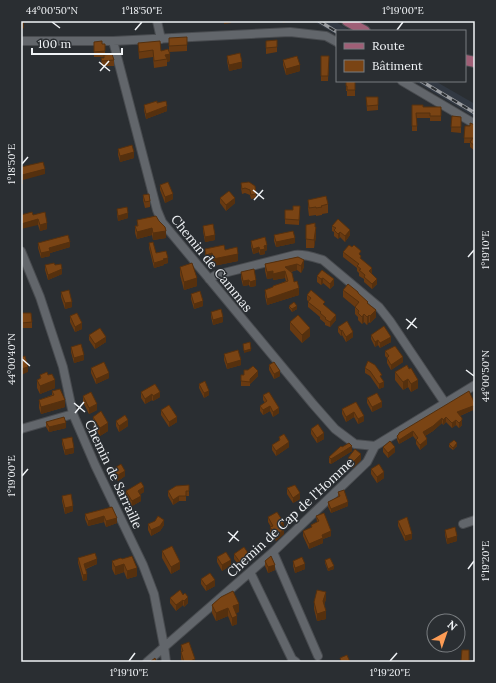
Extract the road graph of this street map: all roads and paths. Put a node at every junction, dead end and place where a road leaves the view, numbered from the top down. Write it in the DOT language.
graph roads {
  1 [pos="157,21"];
  2 [pos="347,21"];
  3 [pos="363,30"];
  4 [pos="161,39"];
  5 [pos="21,41"];
  6 [pos="113,41"];
  7 [pos="336,41"];
  8 [pos="404,82"];
  9 [pos="475,124"];
  10 [pos="21,251"];
  11 [pos="209,279"];
  12 [pos="475,385"];
  13 [pos="445,403"];
  14 [pos="73,414"];
  15 [pos="21,428"];
  16 [pos="375,446"];
  17 [pos="475,520"];
  18 [pos="463,524"];
  19 [pos="273,552"];
  20 [pos="250,572"];
  21 [pos="164,646"];
  22 [pos="318,656"];
  23 [pos="147,662"];
  24 [pos="166,662"];
  25 [pos="296,662"];
  1 -- 4 [label="street"];
  2 -- 3 [label="main road"];
  4 -- 6 [label="street"];
  4 -- 7 [label="street"];
  5 -- 6 [label="street"];
  6 -- 11 [label="street, Chemin de Cammas"];
  8 -- 9 [label="street"];
  10 -- 14 [label="street, Chemin de Sarraille"];
  11 -- 13 [label="street"];
  11 -- 16 [label="street, Chemin de Cammas"];
  12 -- 13 [label="street, Chemin de Cap de l'Homme"];
  13 -- 16 [label="street, Chemin de Cap de l'Homme"];
  14 -- 15 [label="street"];
  14 -- 21 [label="street, Chemin de Sarraille"];
  16 -- 19 [label="street, Chemin de Cap de l'Homme"];
  17 -- 18 [label="street"];
  19 -- 20 [label="street, Chemin de Cap de l'Homme"];
  19 -- 22 [label="street"];
  20 -- 21 [label="street, Chemin de Cap de l'Homme"];
  20 -- 25 [label="street"];
  21 -- 23 [label="street, Chemin de Cap de l'Homme"];
  21 -- 24 [label="street, Chemin de Sarraille"];
}
